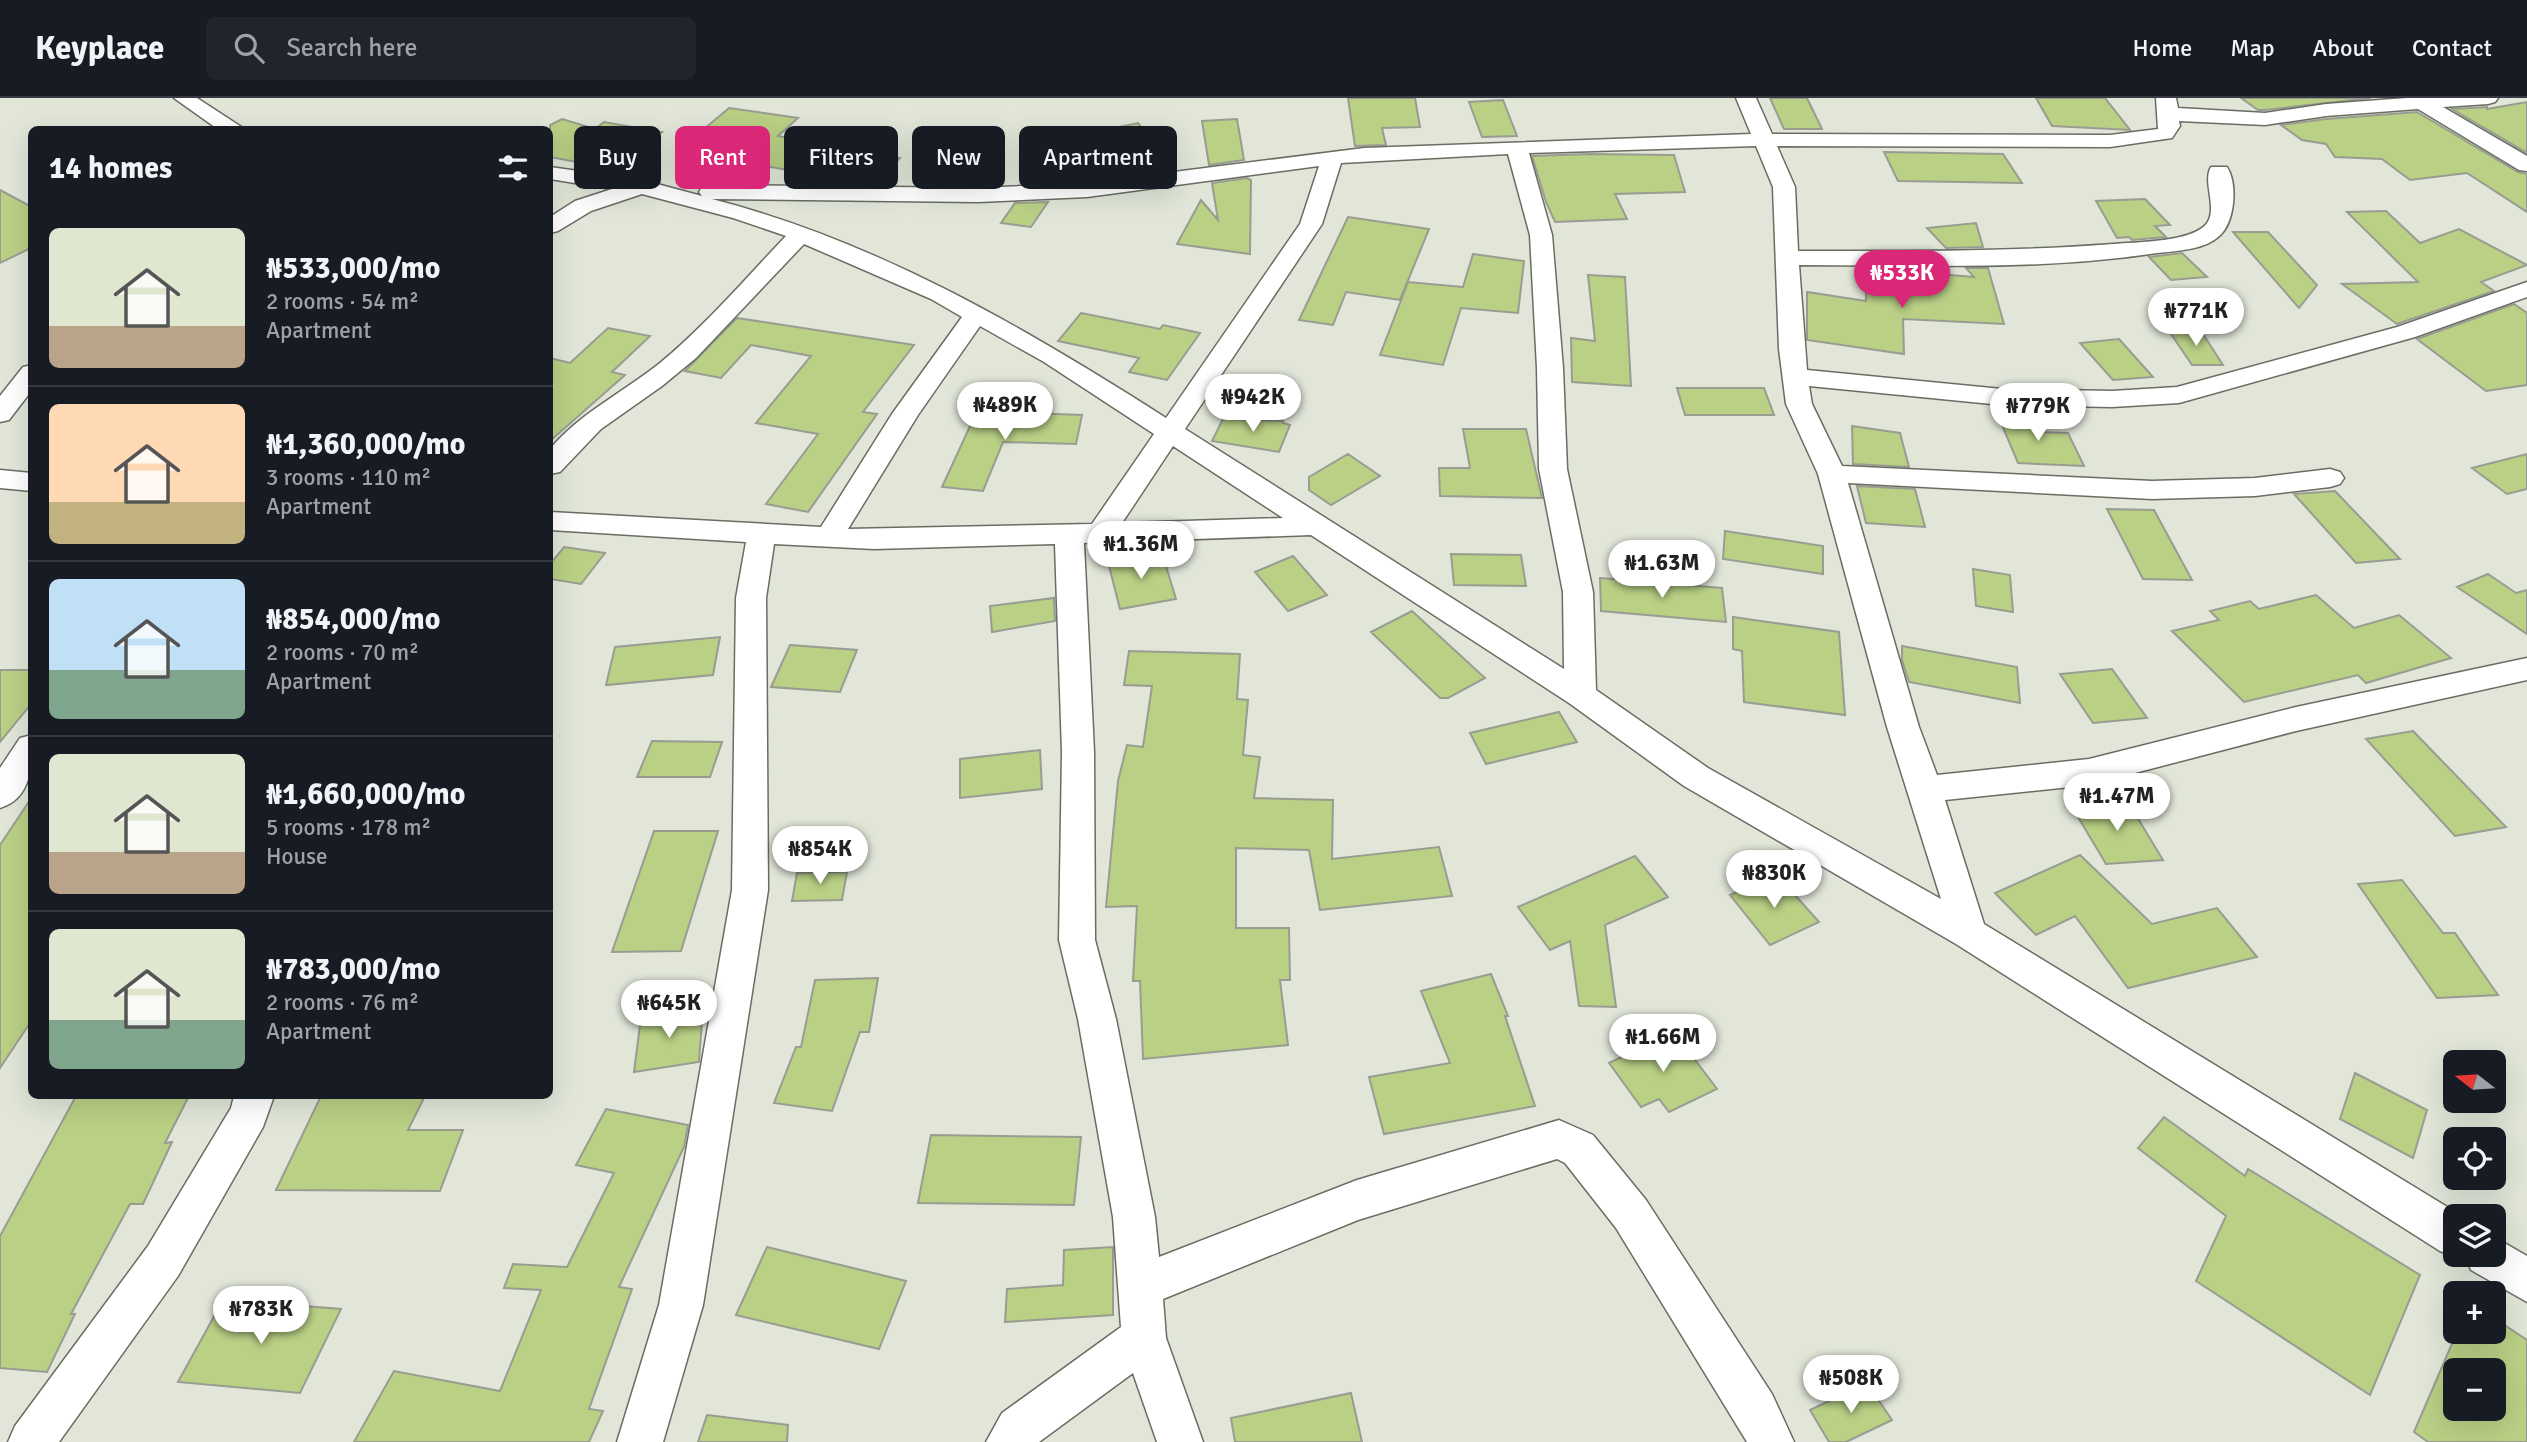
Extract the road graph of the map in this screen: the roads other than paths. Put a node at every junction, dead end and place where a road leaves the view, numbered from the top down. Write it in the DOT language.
graph roads {
  1 [pos="184,98"];
  2 [pos="1746,98"];
  3 [pos="2488,98"];
  4 [pos="2417,101"];
  5 [pos="2168,106"];
  6 [pos="228,126"];
  7 [pos="1762,140"];
  8 [pos="1517,147"];
  9 [pos="1332,158"];
  10 [pos="2527,164"];
  11 [pos="2219,172"];
  12 [pos="553,173"];
  13 [pos="574,177"];
  14 [pos="650,189"];
  15 [pos="553,224"];
  16 [pos="801,234"];
  17 [pos="1786,258"];
  18 [pos="2527,289"];
  19 [pos="976,314"];
  20 [pos="1795,376"];
  21 [pos="28,377"];
  22 [pos="0,414"];
  23 [pos="1170,434"];
  24 [pos="553,462"];
  25 [pos="1832,474"];
  26 [pos="2330,478"];
  27 [pos="0,479"];
  28 [pos="28,482"];
  29 [pos="553,521"];
  30 [pos="1316,526"];
  31 [pos="762,533"];
  32 [pos="1085,533"];
  33 [pos="829,537"];
  34 [pos="2527,668"];
  35 [pos="1580,695"];
  36 [pos="28,753"];
  37 [pos="1925,789"];
  38 [pos="0,795"];
  39 [pos="1969,933"];
  40 [pos="253,1099"];
  41 [pos="2443,1229"];
  42 [pos="2506,1267"];
  43 [pos="2527,1280"];
  44 [pos="1140,1286"];
  45 [pos="1144,1338"];
  46 [pos="31,1442"];
  47 [pos="640,1442"];
  48 [pos="1009,1442"];
  49 [pos="1180,1442"];
  50 [pos="1771,1442"];
  1 -- 6 [label="street"];
  2 -- 7 [label="street"];
  3 -- 4 [label="street"];
  4 -- 5 [label="street"];
  4 -- 10 [label="street"];
  5 -- 7 [label="street"];
  7 -- 8 [label="street"];
  7 -- 17 [label="street"];
  8 -- 9 [label="street"];
  8 -- 35 [label="street"];
  9 -- 14 [label="street"];
  9 -- 23 [label="street"];
  11 -- 17 [label="street"];
  12 -- 13 [label="street"];
  14 -- 15 [label="street"];
  14 -- 16 [label="street"];
  16 -- 19 [label="street"];
  16 -- 24 [label="street"];
  17 -- 20 [label="street"];
  18 -- 20 [label="street"];
  19 -- 23 [label="street"];
  19 -- 33 [label="street"];
  20 -- 25 [label="street"];
  21 -- 22 [label="street"];
  23 -- 30 [label="street"];
  23 -- 32 [label="street"];
  25 -- 26 [label="street"];
  25 -- 37 [label="street"];
  27 -- 28 [label="street"];
  29 -- 31 [label="street"];
  30 -- 32 [label="street"];
  30 -- 35 [label="street"];
  31 -- 33 [label="street"];
  31 -- 47 [label="street"];
  32 -- 33 [label="street"];
  32 -- 44 [label="street"];
  34 -- 37 [label="street"];
  35 -- 39 [label="street"];
  36 -- 38 [label="street"];
  37 -- 39 [label="street"];
  39 -- 41 [label="street"];
  40 -- 46 [label="street"];
  42 -- 43 [label="street"];
  44 -- 45 [label="street"];
  44 -- 50 [label="street"];
  45 -- 48 [label="street"];
  45 -- 49 [label="street"];
}
